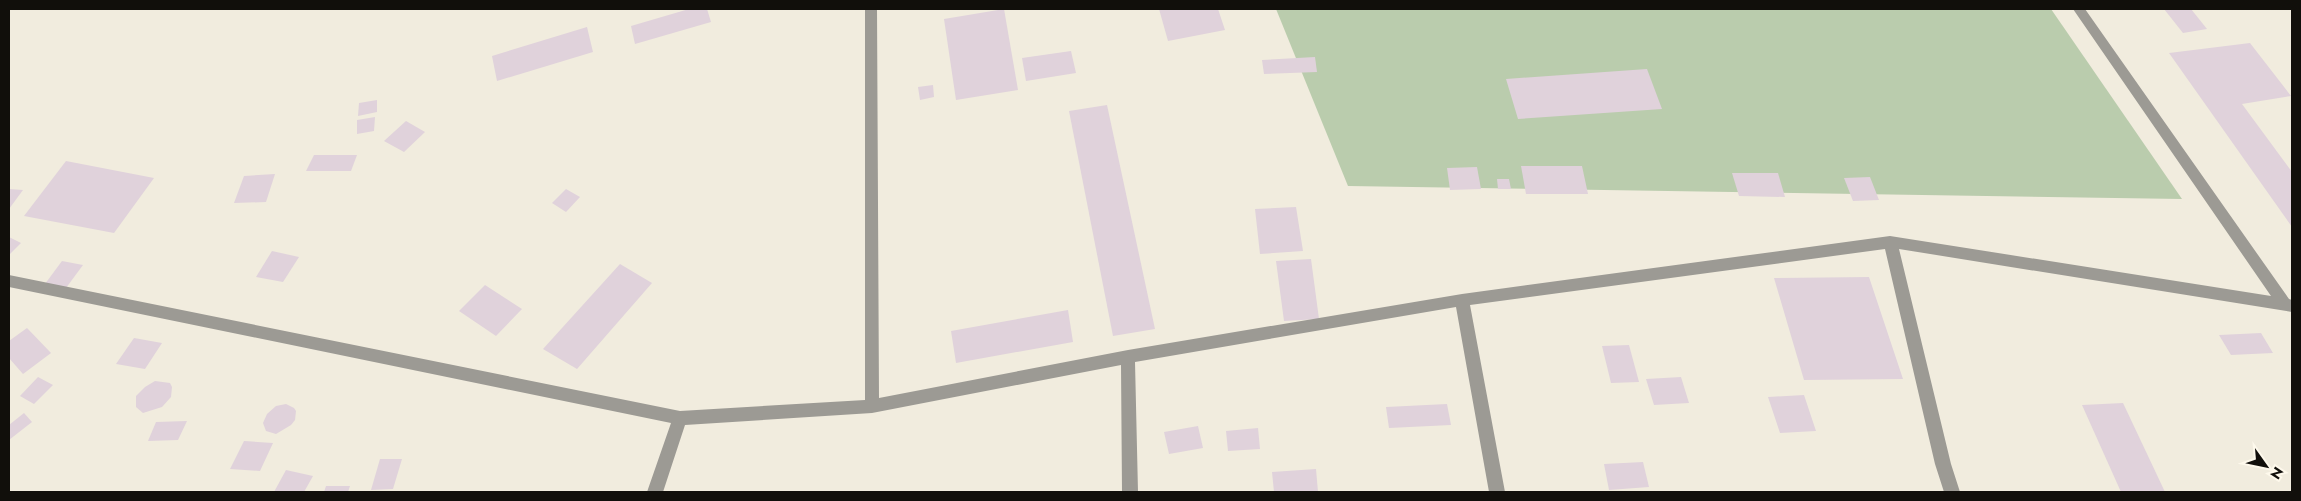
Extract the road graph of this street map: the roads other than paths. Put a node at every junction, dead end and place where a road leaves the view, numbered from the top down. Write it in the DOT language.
graph roads {
  1 [pos="871,9"];
  2 [pos="2080,9"];
  3 [pos="1890,242"];
  4 [pos="9,281"];
  5 [pos="1462,300"];
  6 [pos="2289,305"];
  7 [pos="1128,357"];
  8 [pos="872,406"];
  9 [pos="680,418"];
  10 [pos="654,492"];
  11 [pos="1130,492"];
  12 [pos="1497,492"];
  13 [pos="1952,492"];
  1 -- 8 [label="street"];
  2 -- 6 [label="street"];
  3 -- 5 [label="street"];
  3 -- 6 [label="street"];
  3 -- 13 [label="street"];
  4 -- 9 [label="street"];
  5 -- 7 [label="street"];
  5 -- 12 [label="street"];
  7 -- 8 [label="street"];
  7 -- 11 [label="street"];
  8 -- 9 [label="street"];
  9 -- 10 [label="street"];
}
